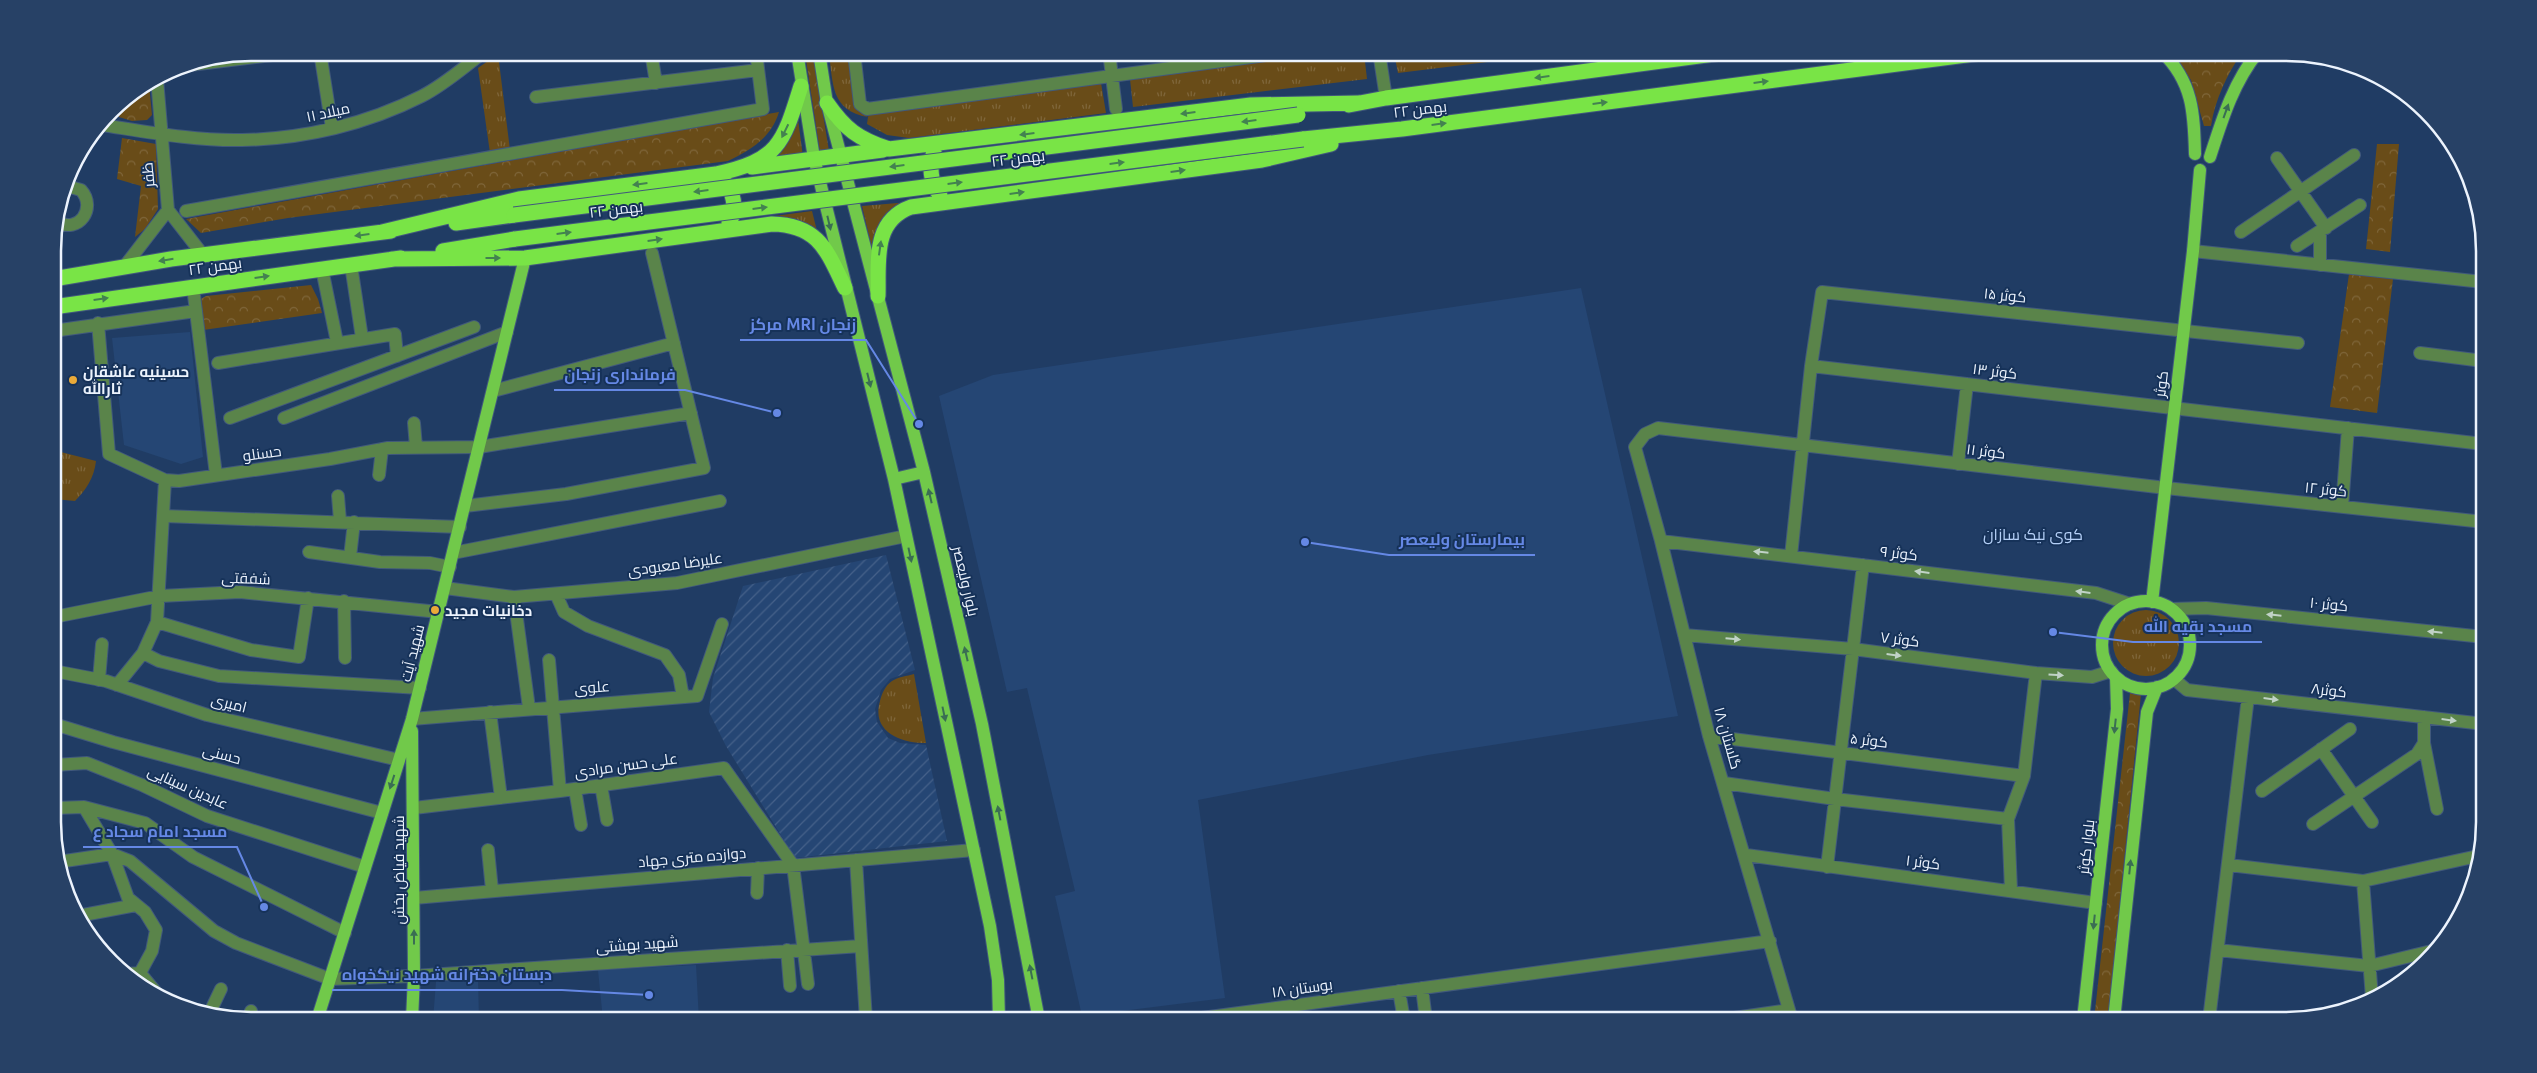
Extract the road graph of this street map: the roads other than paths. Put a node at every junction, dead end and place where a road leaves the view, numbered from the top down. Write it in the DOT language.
graph roads {
  1 [pos="321,61"];
  2 [pos="472,61"];
  3 [pos="652,61"];
  4 [pos="757,61"];
  5 [pos="797,61"];
  6 [pos="821,61"];
  7 [pos="855,61"];
  8 [pos="1110,61"];
  9 [pos="1223,61"];
  10 [pos="1380,61"];
  11 [pos="1625,61"];
  12 [pos="1920,61"];
  13 [pos="2171,61"];
  14 [pos="2251,61"];
  15 [pos="758,70"];
  16 [pos="1112,76"];
  17 [pos="656,83"];
  18 [pos="158,86"];
  19 [pos="801,86"];
  20 [pos="536,97"];
  21 [pos="1386,98"];
  22 [pos="827,103"];
  23 [pos="1359,103"];
  24 [pos="1116,109"];
  25 [pos="108,126"];
  26 [pos="332,128"];
  27 [pos="1402,129"];
  28 [pos="161,134"];
  29 [pos="936,145"];
  30 [pos="889,149"];
  31 [pos="840,154"];
  32 [pos="2195,154"];
  33 [pos="2354,155"];
  34 [pos="2210,157"];
  35 [pos="814,158"];
  36 [pos="2277,158"];
  37 [pos="745,168"];
  38 [pos="2200,170"];
  39 [pos="716,174"];
  40 [pos="72,187"];
  41 [pos="2300,191"];
  42 [pos="946,203"];
  43 [pos="2360,205"];
  44 [pos="168,210"];
  45 [pos="186,210"];
  46 [pos="63,224"];
  47 [pos="2323,230"];
  48 [pos="724,231"];
  49 [pos="382,232"];
  50 [pos="2241,232"];
  51 [pos="2297,246"];
  52 [pos="2194,251"];
  53 [pos="652,253"];
  54 [pos="202,255"];
  55 [pos="526,258"];
  56 [pos="392,259"];
  57 [pos="2320,264"];
  58 [pos="351,265"];
  59 [pos="124,267"];
  60 [pos="322,269"];
  61 [pos="61,278"];
  62 [pos="2476,281"];
  63 [pos="193,287"];
  64 [pos="845,288"];
  65 [pos="878,296"];
  66 [pos="61,306"];
  67 [pos="196,311"];
  68 [pos="98,323"];
  69 [pos="474,327"];
  70 [pos="2184,329"];
  71 [pos="61,330"];
  72 [pos="507,332"];
  73 [pos="362,338"];
  74 [pos="337,342"];
  75 [pos="2298,343"];
  76 [pos="674,344"];
  77 [pos="2420,353"];
  78 [pos="397,356"];
  79 [pos="2476,360"];
  80 [pos="218,363"];
  81 [pos="1811,366"];
  82 [pos="1967,384"];
  83 [pos="493,391"];
  84 [pos="2175,408"];
  85 [pos="691,413"];
  86 [pos="230,418"];
  87 [pos="284,418"];
  88 [pos="414,423"];
  89 [pos="2348,428"];
  90 [pos="2476,443"];
  91 [pos="479,446"];
  92 [pos="1802,446"];
  93 [pos="416,447"];
  94 [pos="382,449"];
  95 [pos="1958,464"];
  96 [pos="924,472"];
  97 [pos="216,475"];
  98 [pos="380,475"];
  99 [pos="894,479"];
  100 [pos="166,480"];
  101 [pos="2166,488"];
  102 [pos="338,496"];
  103 [pos="720,501"];
  104 [pos="465,506"];
  105 [pos="2342,507"];
  106 [pos="164,516"];
  107 [pos="340,521"];
  108 [pos="2476,521"];
  109 [pos="354,522"];
  110 [pos="460,527"];
  111 [pos="906,536"];
  112 [pos="1661,541"];
  113 [pos="309,552"];
  114 [pos="453,553"];
  115 [pos="1791,556"];
  116 [pos="350,558"];
  117 [pos="1862,565"];
  118 [pos="450,567"];
  119 [pos="445,588"];
  120 [pos="556,594"];
  121 [pos="160,596"];
  122 [pos="514,597"];
  123 [pos="308,598"];
  124 [pos="344,601"];
  125 [pos="2152,602"];
  126 [pos="2130,604"];
  127 [pos="2171,609"];
  128 [pos="439,612"];
  129 [pos="61,616"];
  130 [pos="157,622"];
  131 [pos="722,624"];
  132 [pos="1684,635"];
  133 [pos="2476,636"];
  134 [pos="102,644"];
  135 [pos="1853,649"];
  136 [pos="143,653"];
  137 [pos="345,658"];
  138 [pos="550,660"];
  139 [pos="61,672"];
  140 [pos="2036,673"];
  141 [pos="2113,674"];
  142 [pos="2174,678"];
  143 [pos="99,680"];
  144 [pos="117,684"];
  145 [pos="2158,687"];
  146 [pos="420,688"];
  147 [pos="683,696"];
  148 [pos="2248,696"];
  149 [pos="552,707"];
  150 [pos="529,708"];
  151 [pos="490,712"];
  152 [pos="2424,717"];
  153 [pos="412,718"];
  154 [pos="2476,723"];
  155 [pos="61,726"];
  156 [pos="2350,728"];
  157 [pos="1709,736"];
  158 [pos="2424,742"];
  159 [pos="2321,748"];
  160 [pos="1841,753"];
  161 [pos="399,760"];
  162 [pos="61,765"];
  163 [pos="2024,776"];
  164 [pos="1724,783"];
  165 [pos="601,785"];
  166 [pos="575,789"];
  167 [pos="560,791"];
  168 [pos="2262,791"];
  169 [pos="2354,796"];
  170 [pos="501,798"];
  171 [pos="1835,799"];
  172 [pos="84,807"];
  173 [pos="61,808"];
  174 [pos="414,808"];
  175 [pos="2437,809"];
  176 [pos="382,813"];
  177 [pos="2008,819"];
  178 [pos="607,820"];
  179 [pos="2372,822"];
  180 [pos="2313,824"];
  181 [pos="581,825"];
  182 [pos="488,850"];
  183 [pos="974,850"];
  184 [pos="112,854"];
  185 [pos="1746,856"];
  186 [pos="2472,857"];
  187 [pos="856,860"];
  188 [pos="65,861"];
  189 [pos="793,865"];
  190 [pos="2229,865"];
  191 [pos="1828,866"];
  192 [pos="365,867"];
  193 [pos="758,868"];
  194 [pos="2363,881"];
  195 [pos="492,890"];
  196 [pos="2011,890"];
  197 [pos="756,893"];
  198 [pos="414,898"];
  199 [pos="2096,903"];
  200 [pos="136,905"];
  201 [pos="86,915"];
  202 [pos="345,933"];
  203 [pos="1770,941"];
  204 [pos="862,946"];
  205 [pos="804,949"];
  206 [pos="788,950"];
  207 [pos="2218,950"];
  208 [pos="2423,953"];
  209 [pos="2369,966"];
  210 [pos="140,973"];
  211 [pos="414,976"];
  212 [pos="330,979"];
  213 [pos="146,980"];
  214 [pos="808,984"];
  215 [pos="790,986"];
  216 [pos="1422,988"];
  217 [pos="221,989"];
  218 [pos="1399,991"];
  219 [pos="2371,991"];
  220 [pos="212,1008"];
  221 [pos="320,1012"];
  222 [pos="412,1012"];
  223 [pos="866,1012"];
  224 [pos="999,1012"];
  225 [pos="1036,1012"];
  226 [pos="1245,1012"];
  227 [pos="1403,1012"];
  228 [pos="1425,1012"];
  229 [pos="1790,1012"];
  230 [pos="2084,1012"];
  231 [pos="2115,1012"];
  232 [pos="2210,1012"];
  1 -- 26 [label="street"];
  2 -- 26 [label="street, میلاد ۱۱"];
  3 -- 17 [label="street"];
  4 -- 15 [label="street"];
  5 -- 19 [label="main road"];
  6 -- 22 [label="main road, بلوار ولیعصر"];
  7 -- 16 [label="street"];
  8 -- 16 [label="street"];
  9 -- 16 [label="street"];
  10 -- 21 [label="street"];
  11 -- 21 [label="highway, ۲۲ بهمن, one-way"];
  27 -- 12 [label="highway, ۲۲ بهمن, one-way"];
  13 -- 32 [label="main road"];
  34 -- 14 [label="main road, one-way"];
  15 -- 17 [label="street"];
  15 -- 45 [label="street"];
  16 -- 24 [label="street"];
  17 -- 20 [label="street"];
  18 -- 28 [label="street, ظفر"];
  19 -- 35 [label="main road"];
  19 -- 37 [label="highway, one-way"];
  21 -- 23 [label="highway, ۲۲ بهمن"];
  22 -- 30 [label="highway"];
  22 -- 31 [label="main road, بلوار ولیعصر"];
  23 -- 29 [label="highway, one-way"];
  23 -- 49 [label="highway, ۲۲ بهمن, one-way, bridge"];
  25 -- 28 [label="street, میلاد ۱۱"];
  26 -- 28 [label="street, میلاد ۱۱"];
  42 -- 27 [label="highway, one-way"];
  56 -- 27 [label="highway, ۲۲ بهمن, one-way, bridge"];
  28 -- 44 [label="street, ظفر"];
  29 -- 30 [label="highway"];
  29 -- 42 [label="highway"];
  30 -- 31 [label="highway"];
  31 -- 35 [label="highway"];
  31 -- 65 [label="main road, بلوار ولیعصر"];
  32 -- 34 [label="main road"];
  32 -- 38 [label="main road"];
  33 -- 41 [label="street"];
  34 -- 38 [label="main road"];
  35 -- 37 [label="highway"];
  35 -- 64 [label="main road, one-way"];
  36 -- 41 [label="street"];
  37 -- 39 [label="highway"];
  38 -- 52 [label="main road, کوثر"];
  39 -- 48 [label="highway"];
  39 -- 49 [label="highway, one-way"];
  40 -- 46 [label="street"];
  41 -- 47 [label="street"];
  41 -- 50 [label="street"];
  65 -- 42 [label="highway, one-way"];
  43 -- 47 [label="street"];
  44 -- 54 [label="street"];
  44 -- 59 [label="street"];
  47 -- 51 [label="street"];
  47 -- 57 [label="street"];
  55 -- 48 [label="highway, one-way"];
  48 -- 64 [label="highway"];
  49 -- 54 [label="highway, ۲۲ بهمن, one-way"];
  52 -- 57 [label="street"];
  52 -- 70 [label="main road, کوثر"];
  53 -- 76 [label="street"];
  54 -- 59 [label="highway, ۲۲ بهمن, one-way"];
  56 -- 55 [label="highway, one-way"];
  55 -- 72 [label="main road, شهید آیت"];
  56 -- 58 [label="highway, ۲۲ بهمن"];
  57 -- 62 [label="street"];
  58 -- 60 [label="highway, ۲۲ بهمن"];
  58 -- 73 [label="street"];
  59 -- 61 [label="highway, ۲۲ بهمن"];
  63 -- 60 [label="highway, ۲۲ بهمن, one-way"];
  60 -- 74 [label="street"];
  66 -- 63 [label="highway, ۲۲ بهمن, one-way"];
  63 -- 67 [label="street"];
  64 -- 99 [label="main road, one-way"];
  65 -- 96 [label="main road, بلوار ولیعصر"];
  67 -- 68 [label="street"];
  67 -- 97 [label="street"];
  68 -- 71 [label="street"];
  68 -- 100 [label="street"];
  69 -- 78 [label="street"];
  70 -- 75 [label="street, ۱۵ کوثر"];
  70 -- 81 [label="street, ۱۵ کوثر"];
  70 -- 84 [label="main road, کوثر"];
  72 -- 83 [label="main road, شهید آیت"];
  72 -- 87 [label="street"];
  73 -- 74 [label="street"];
  73 -- 78 [label="street"];
  74 -- 80 [label="street"];
  76 -- 83 [label="street"];
  76 -- 85 [label="street"];
  77 -- 79 [label="street"];
  78 -- 86 [label="street"];
  81 -- 82 [label="street, کوثر ۱۳"];
  81 -- 92 [label="street"];
  82 -- 84 [label="street, کوثر ۱۳"];
  82 -- 95 [label="street"];
  83 -- 91 [label="main road, شهید آیت"];
  84 -- 89 [label="street, کوثر ۱۳"];
  84 -- 101 [label="main road, کوثر"];
  85 -- 91 [label="street, حسنلو"];
  85 -- 104 [label="street"];
  88 -- 93 [label="street"];
  89 -- 90 [label="street, کوثر ۱۳"];
  89 -- 105 [label="street"];
  91 -- 93 [label="street, حسنلو"];
  91 -- 104 [label="main road, شهید آیت"];
  92 -- 95 [label="street, کوثر ۱۱"];
  92 -- 112 [label="street, کوثر ۱۱"];
  92 -- 115 [label="street"];
  93 -- 94 [label="street, حسنلو"];
  94 -- 97 [label="street, حسنلو"];
  94 -- 98 [label="street"];
  95 -- 101 [label="street, کوثر ۱۱"];
  96 -- 99 [label="main road"];
  225 -- 96 [label="main road, بلوار ولیعصر, one-way"];
  97 -- 100 [label="street, حسنلو"];
  99 -- 111 [label="main road"];
  100 -- 106 [label="street"];
  101 -- 105 [label="street, کوثر ۱۲"];
  101 -- 125 [label="main road, کوثر"];
  102 -- 107 [label="street"];
  103 -- 114 [label="street"];
  104 -- 110 [label="main road, شهید آیت"];
  105 -- 108 [label="street, کوثر ۱۲"];
  106 -- 107 [label="street"];
  106 -- 121 [label="street"];
  107 -- 109 [label="street"];
  109 -- 110 [label="street"];
  109 -- 116 [label="street"];
  110 -- 114 [label="main road, شهید آیت"];
  111 -- 120 [label="street, علیرضا معبودی"];
  111 -- 183 [label="main road, one-way"];
  115 -- 112 [label="street, کوثر ۹, one-way"];
  112 -- 132 [label="street, گلستان ۱۸"];
  113 -- 116 [label="street"];
  114 -- 118 [label="main road, شهید آیت"];
  115 -- 117 [label="street, کوثر ۹"];
  116 -- 118 [label="street"];
  126 -- 117 [label="street, کوثر ۹, one-way"];
  117 -- 135 [label="street"];
  118 -- 119 [label="main road, شهید آیت"];
  119 -- 122 [label="street, علیرضا معبودی"];
  119 -- 128 [label="main road, شهید آیت"];
  120 -- 122 [label="street, علیرضا معبودی"];
  120 -- 147 [label="street"];
  121 -- 123 [label="street, شفقتی"];
  121 -- 129 [label="street, شفقتی"];
  121 -- 130 [label="street"];
  122 -- 150 [label="street"];
  123 -- 124 [label="street, شفقتی"];
  123 -- 130 [label="street"];
  124 -- 128 [label="street, شفقتی"];
  124 -- 137 [label="street"];
  125 -- 126 [label="main road"];
  125 -- 127 [label="main road"];
  126 -- 141 [label="main road"];
  133 -- 127 [label="street, کوثر ۱۰, one-way"];
  127 -- 142 [label="main road"];
  128 -- 146 [label="main road, شهید آیت"];
  130 -- 136 [label="street"];
  131 -- 147 [label="street, علوی"];
  132 -- 135 [label="street, کوثر ۷, one-way"];
  132 -- 157 [label="street, گلستان ۱۸"];
  134 -- 143 [label="street"];
  135 -- 140 [label="street, کوثر ۷, one-way"];
  135 -- 160 [label="street"];
  136 -- 144 [label="street"];
  136 -- 146 [label="street"];
  138 -- 149 [label="street"];
  139 -- 143 [label="street, امیری"];
  140 -- 141 [label="street, کوثر ۷, one-way"];
  140 -- 163 [label="street"];
  141 -- 145 [label="main road"];
  141 -- 199 [label="main road, بلوار کوثر, one-way"];
  142 -- 145 [label="main road"];
  142 -- 148 [label="street, کوثر۸"];
  143 -- 144 [label="street, امیری"];
  144 -- 161 [label="street, امیری"];
  231 -- 145 [label="main road, one-way"];
  146 -- 153 [label="main road, شهید آیت"];
  147 -- 149 [label="street, علوی"];
  148 -- 152 [label="street, کوثر۸, one-way"];
  148 -- 190 [label="street"];
  149 -- 150 [label="street, علوی"];
  149 -- 167 [label="street"];
  150 -- 151 [label="street, علوی"];
  151 -- 153 [label="street, علوی"];
  151 -- 170 [label="street"];
  152 -- 154 [label="street, کوثر۸, one-way"];
  152 -- 158 [label="street"];
  153 -- 161 [label="main road, شهید آیت"];
  153 -- 174 [label="main road, شهید فیاض بخش"];
  155 -- 176 [label="street, حسنی"];
  156 -- 159 [label="street"];
  157 -- 160 [label="street, کوثر ۵"];
  157 -- 164 [label="street, گلستان ۱۸"];
  158 -- 169 [label="street"];
  158 -- 175 [label="street"];
  159 -- 168 [label="street"];
  159 -- 169 [label="street"];
  160 -- 163 [label="street, کوثر ۵"];
  160 -- 171 [label="street"];
  161 -- 176 [label="main road, شهید آیت, one-way"];
  162 -- 192 [label="street, عابدین سینایی"];
  163 -- 177 [label="street"];
  164 -- 171 [label="street"];
  164 -- 185 [label="street, گلستان ۱۸"];
  165 -- 166 [label="street, علی حسن مرادی"];
  165 -- 178 [label="street"];
  165 -- 189 [label="street, علی حسن مرادی"];
  166 -- 167 [label="street, علی حسن مرادی"];
  166 -- 181 [label="street"];
  167 -- 170 [label="street, علی حسن مرادی"];
  169 -- 179 [label="street"];
  169 -- 180 [label="street"];
  170 -- 174 [label="street, علی حسن مرادی"];
  171 -- 177 [label="street"];
  171 -- 191 [label="street"];
  172 -- 173 [label="street"];
  172 -- 184 [label="street"];
  172 -- 202 [label="street"];
  174 -- 198 [label="main road, شهید فیاض بخش"];
  176 -- 192 [label="main road, شهید آیت"];
  177 -- 196 [label="street"];
  182 -- 195 [label="street"];
  183 -- 187 [label="street, دوازده متری جهاد"];
  183 -- 224 [label="main road"];
  184 -- 188 [label="street"];
  184 -- 200 [label="street"];
  184 -- 212 [label="street"];
  185 -- 191 [label="street, کوثر ۱"];
  185 -- 203 [label="street, گلستان ۱۸"];
  186 -- 194 [label="street"];
  187 -- 189 [label="street, دوازده متری جهاد"];
  187 -- 204 [label="street"];
  189 -- 193 [label="street, دوازده متری جهاد"];
  189 -- 205 [label="street"];
  190 -- 194 [label="street"];
  190 -- 207 [label="street"];
  191 -- 196 [label="street, کوثر ۱"];
  192 -- 202 [label="main road, شهید آیت"];
  193 -- 195 [label="street, دوازده متری جهاد"];
  193 -- 197 [label="street"];
  194 -- 209 [label="street"];
  195 -- 198 [label="street, دوازده متری جهاد"];
  196 -- 199 [label="street, کوثر ۱"];
  211 -- 198 [label="main road, شهید فیاض بخش, one-way"];
  199 -- 230 [label="main road, بلوار کوثر, one-way"];
  200 -- 201 [label="street"];
  200 -- 210 [label="street"];
  202 -- 212 [label="main road, شهید آیت"];
  203 -- 216 [label="street"];
  203 -- 229 [label="street, گلستان ۱۸"];
  204 -- 205 [label="street, شهید بهشتی"];
  204 -- 223 [label="street"];
  205 -- 206 [label="street, شهید بهشتی"];
  205 -- 214 [label="street"];
  206 -- 211 [label="street, شهید بهشتی"];
  206 -- 215 [label="street"];
  207 -- 209 [label="street"];
  207 -- 232 [label="street"];
  208 -- 209 [label="street"];
  209 -- 219 [label="street"];
  210 -- 213 [label="street"];
  211 -- 212 [label="street, شهید بهشتی"];
  211 -- 222 [label="main road, شهید فیاض بخش"];
  212 -- 221 [label="main road, شهید آیت"];
  216 -- 218 [label="street, بوستان ۱۸"];
  216 -- 228 [label="street"];
  217 -- 220 [label="street"];
  218 -- 226 [label="street, بوستان ۱۸"];
  218 -- 227 [label="street"];
}
